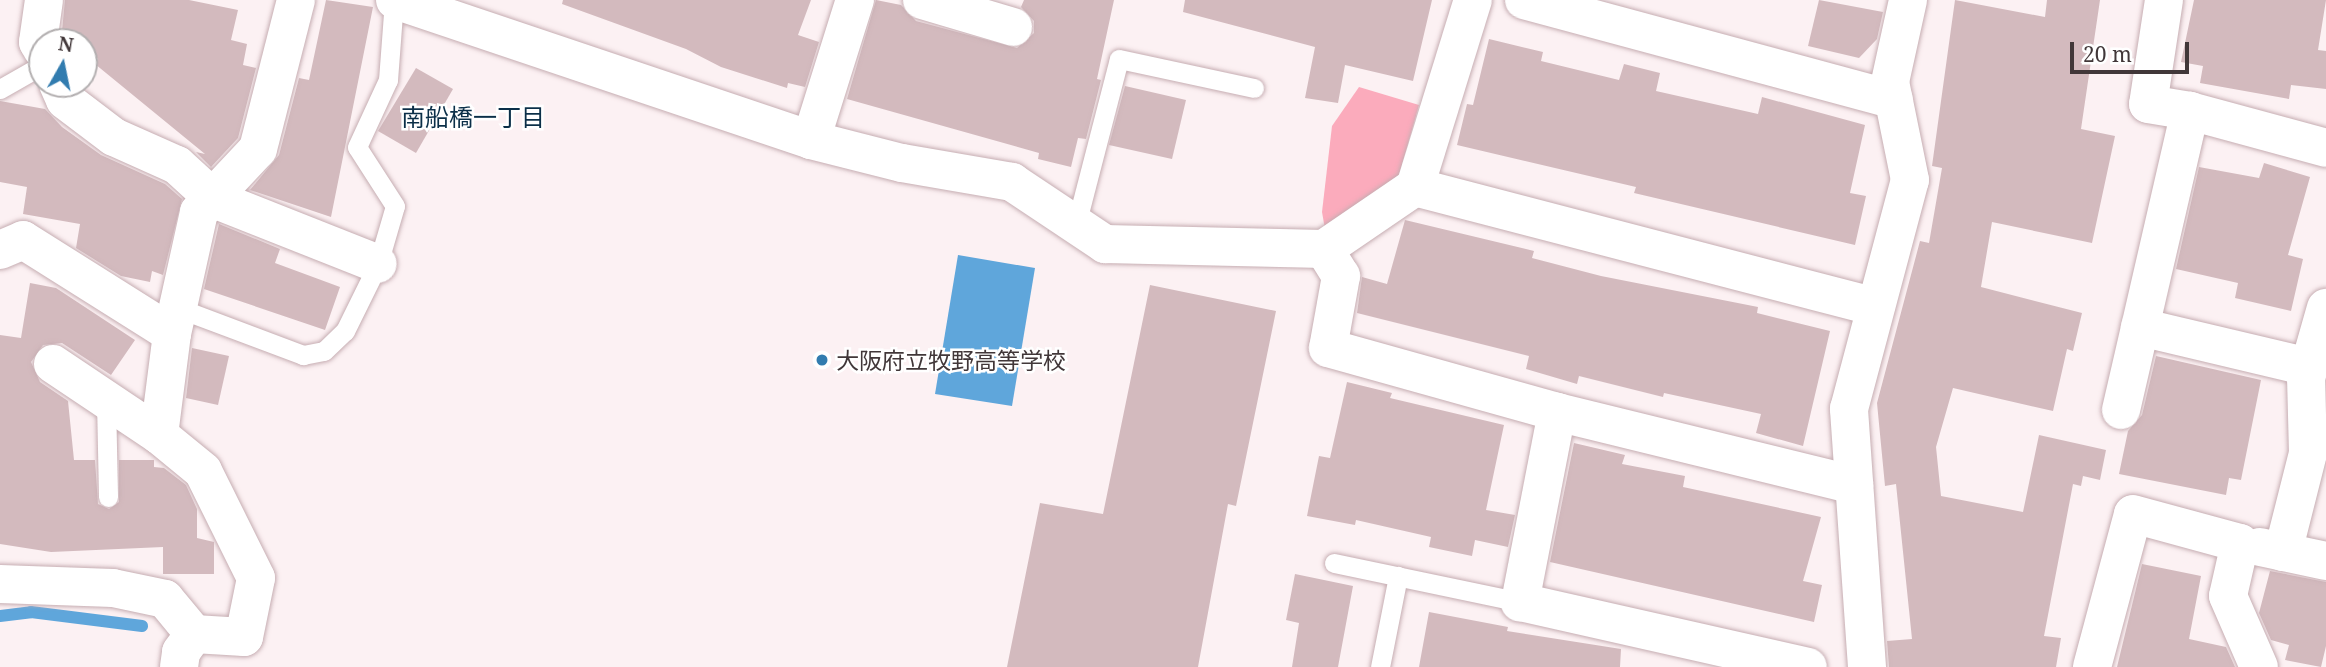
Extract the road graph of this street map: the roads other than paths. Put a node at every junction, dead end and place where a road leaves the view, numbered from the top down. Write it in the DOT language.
graph roads {
  1 [pos="44,0"];
  2 [pos="296,0"];
  3 [pos="394,0"];
  4 [pos="855,0"];
  5 [pos="922,0"];
  6 [pos="1473,0"];
  7 [pos="1524,0"];
  8 [pos="1908,0"];
  9 [pos="2164,0"];
  10 [pos="1013,27"];
  11 [pos="40,28"];
  12 [pos="28,73"];
  13 [pos="1254,88"];
  14 [pos="0,89"];
  15 [pos="64,98"];
  16 [pos="1894,100"];
  17 [pos="2190,111"];
  18 [pos="811,140"];
  19 [pos="2326,148"];
  20 [pos="1415,187"];
  21 [pos="214,199"];
  22 [pos="1076,225"];
  23 [pos="1324,249"];
  24 [pos="0,250"];
  25 [pos="378,264"];
  26 [pos="1876,307"];
  27 [pos="2326,308"];
  28 [pos="175,321"];
  29 [pos="2140,327"];
  30 [pos="53,364"];
  31 [pos="2309,367"];
  32 [pos="106,400"];
  33 [pos="2121,410"];
  34 [pos="1557,412"];
  35 [pos="159,435"];
  36 [pos="1854,485"];
  37 [pos="108,497"];
  38 [pos="2240,542"];
  39 [pos="2283,552"];
  40 [pos="2326,561"];
  41 [pos="1334,563"];
  42 [pos="1398,576"];
  43 [pos="0,584"];
  44 [pos="1520,602"];
  45 [pos="186,650"];
  46 [pos="1380,667"];
  47 [pos="1808,667"];
  48 [pos="1867,667"];
  49 [pos="2092,667"];
  50 [pos="2259,667"];
  1 -- 11 [label="street"];
  2 -- 21 [label="street"];
  3 -- 18 [label="street"];
  3 -- 25 [label="lane"];
  4 -- 18 [label="street"];
  5 -- 10 [label="street"];
  6 -- 20 [label="street"];
  7 -- 16 [label="street"];
  8 -- 16 [label="street"];
  9 -- 17 [label="street"];
  12 -- 14 [label="lane"];
  13 -- 22 [label="lane"];
  15 -- 21 [label="street"];
  16 -- 26 [label="street"];
  17 -- 19 [label="street"];
  17 -- 29 [label="street"];
  18 -- 22 [label="street"];
  20 -- 23 [label="street"];
  20 -- 26 [label="street"];
  21 -- 25 [label="street"];
  21 -- 28 [label="street"];
  22 -- 23 [label="street"];
  23 -- 34 [label="street"];
  24 -- 28 [label="street"];
  25 -- 28 [label="lane"];
  26 -- 36 [label="street"];
  27 -- 31 [label="street"];
  28 -- 35 [label="street"];
  29 -- 31 [label="street"];
  29 -- 33 [label="street"];
  30 -- 32 [label="street"];
  31 -- 39 [label="street"];
  32 -- 35 [label="street"];
  32 -- 37 [label="lane"];
  34 -- 36 [label="street"];
  34 -- 44 [label="street"];
  35 -- 45 [label="street"];
  36 -- 48 [label="street"];
  38 -- 39 [label="street"];
  38 -- 49 [label="street"];
  38 -- 50 [label="street"];
  39 -- 40 [label="street"];
  41 -- 42 [label="lane"];
  42 -- 44 [label="lane"];
  42 -- 46 [label="lane"];
  43 -- 45 [label="street"];
  44 -- 47 [label="street"];
}
